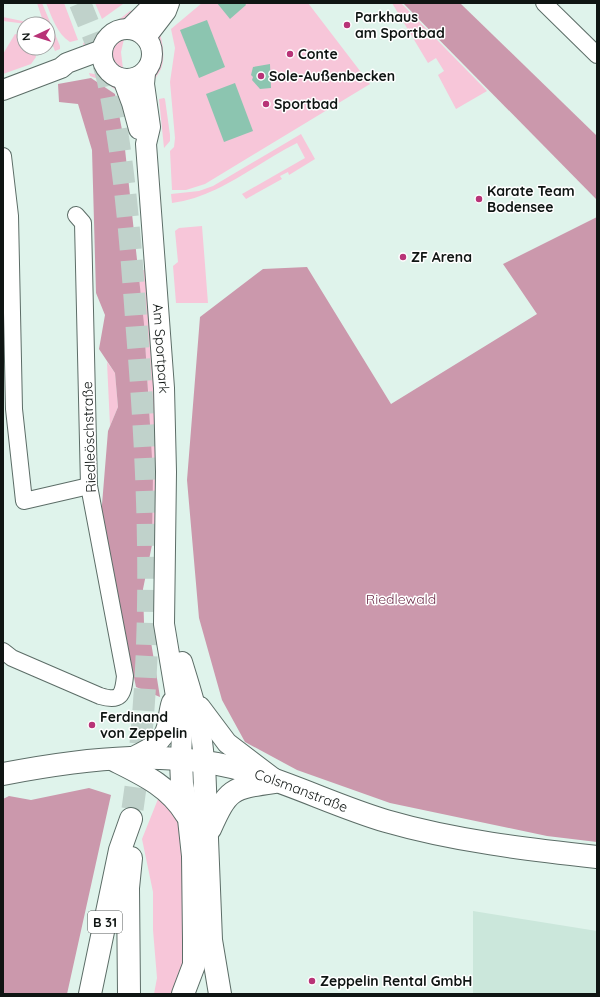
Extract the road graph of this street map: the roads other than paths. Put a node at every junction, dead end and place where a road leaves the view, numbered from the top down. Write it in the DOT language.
graph roads {
  1 [pos="155,3"];
  2 [pos="169,3"];
  3 [pos="544,3"];
  4 [pos="138,33"];
  5 [pos="597,55"];
  6 [pos="104,59"];
  7 [pos="145,73"];
  8 [pos="123,80"];
  9 [pos="3,90"];
  10 [pos="146,144"];
  11 [pos="3,156"];
  12 [pos="76,215"];
  13 [pos="88,486"];
  14 [pos="164,553"];
  15 [pos="3,651"];
  16 [pos="176,688"];
  17 [pos="194,700"];
  18 [pos="122,758"];
  19 [pos="181,759"];
  20 [pos="204,763"];
  21 [pos="3,774"];
  22 [pos="277,781"];
  23 [pos="189,819"];
  24 [pos="208,835"];
  25 [pos="597,858"];
  26 [pos="90,994"];
  27 [pos="129,994"];
  28 [pos="183,994"];
  29 [pos="188,994"];
  30 [pos="214,994"];
  31 [pos="220,994"];
  1 -- 4 [label="street"];
  2 -- 4 [label="street"];
  3 -- 5 [label="street"];
  4 -- 6 [label="street"];
  4 -- 7 [label="street"];
  6 -- 8 [label="street"];
  6 -- 9 [label="street"];
  7 -- 8 [label="street"];
  7 -- 10 [label="street, Am Sportpark"];
  8 -- 10 [label="street, Am Sportpark"];
  10 -- 14 [label="street, Am Sportpark"];
  11 -- 13 [label="street"];
  12 -- 13 [label="street, Riedleöschstraße"];
  13 -- 15 [label="street, Riedleöschstraße"];
  14 -- 16 [label="street, Am Sportpark"];
  14 -- 17 [label="street, Am Sportpark"];
  16 -- 18 [label="street"];
  16 -- 19 [label="street, Am Sportpark"];
  17 -- 20 [label="street, Am Sportpark"];
  17 -- 22 [label="street"];
  18 -- 19 [label="main road, Colsmanstraße"];
  18 -- 21 [label="main road, Colsmanstraße"];
  18 -- 23 [label="main road"];
  19 -- 20 [label="main road, Colsmanstraße"];
  19 -- 23 [label="main road"];
  20 -- 22 [label="main road, Colsmanstraße"];
  20 -- 24 [label="main road"];
  22 -- 24 [label="main road"];
  22 -- 25 [label="main road, Colsmanstraße"];
  23 -- 28 [label="main road"];
  24 -- 31 [label="main road"];
  26 -- 27 [label="main road, B 31"];
  29 -- 30 [label="main road"];
}
